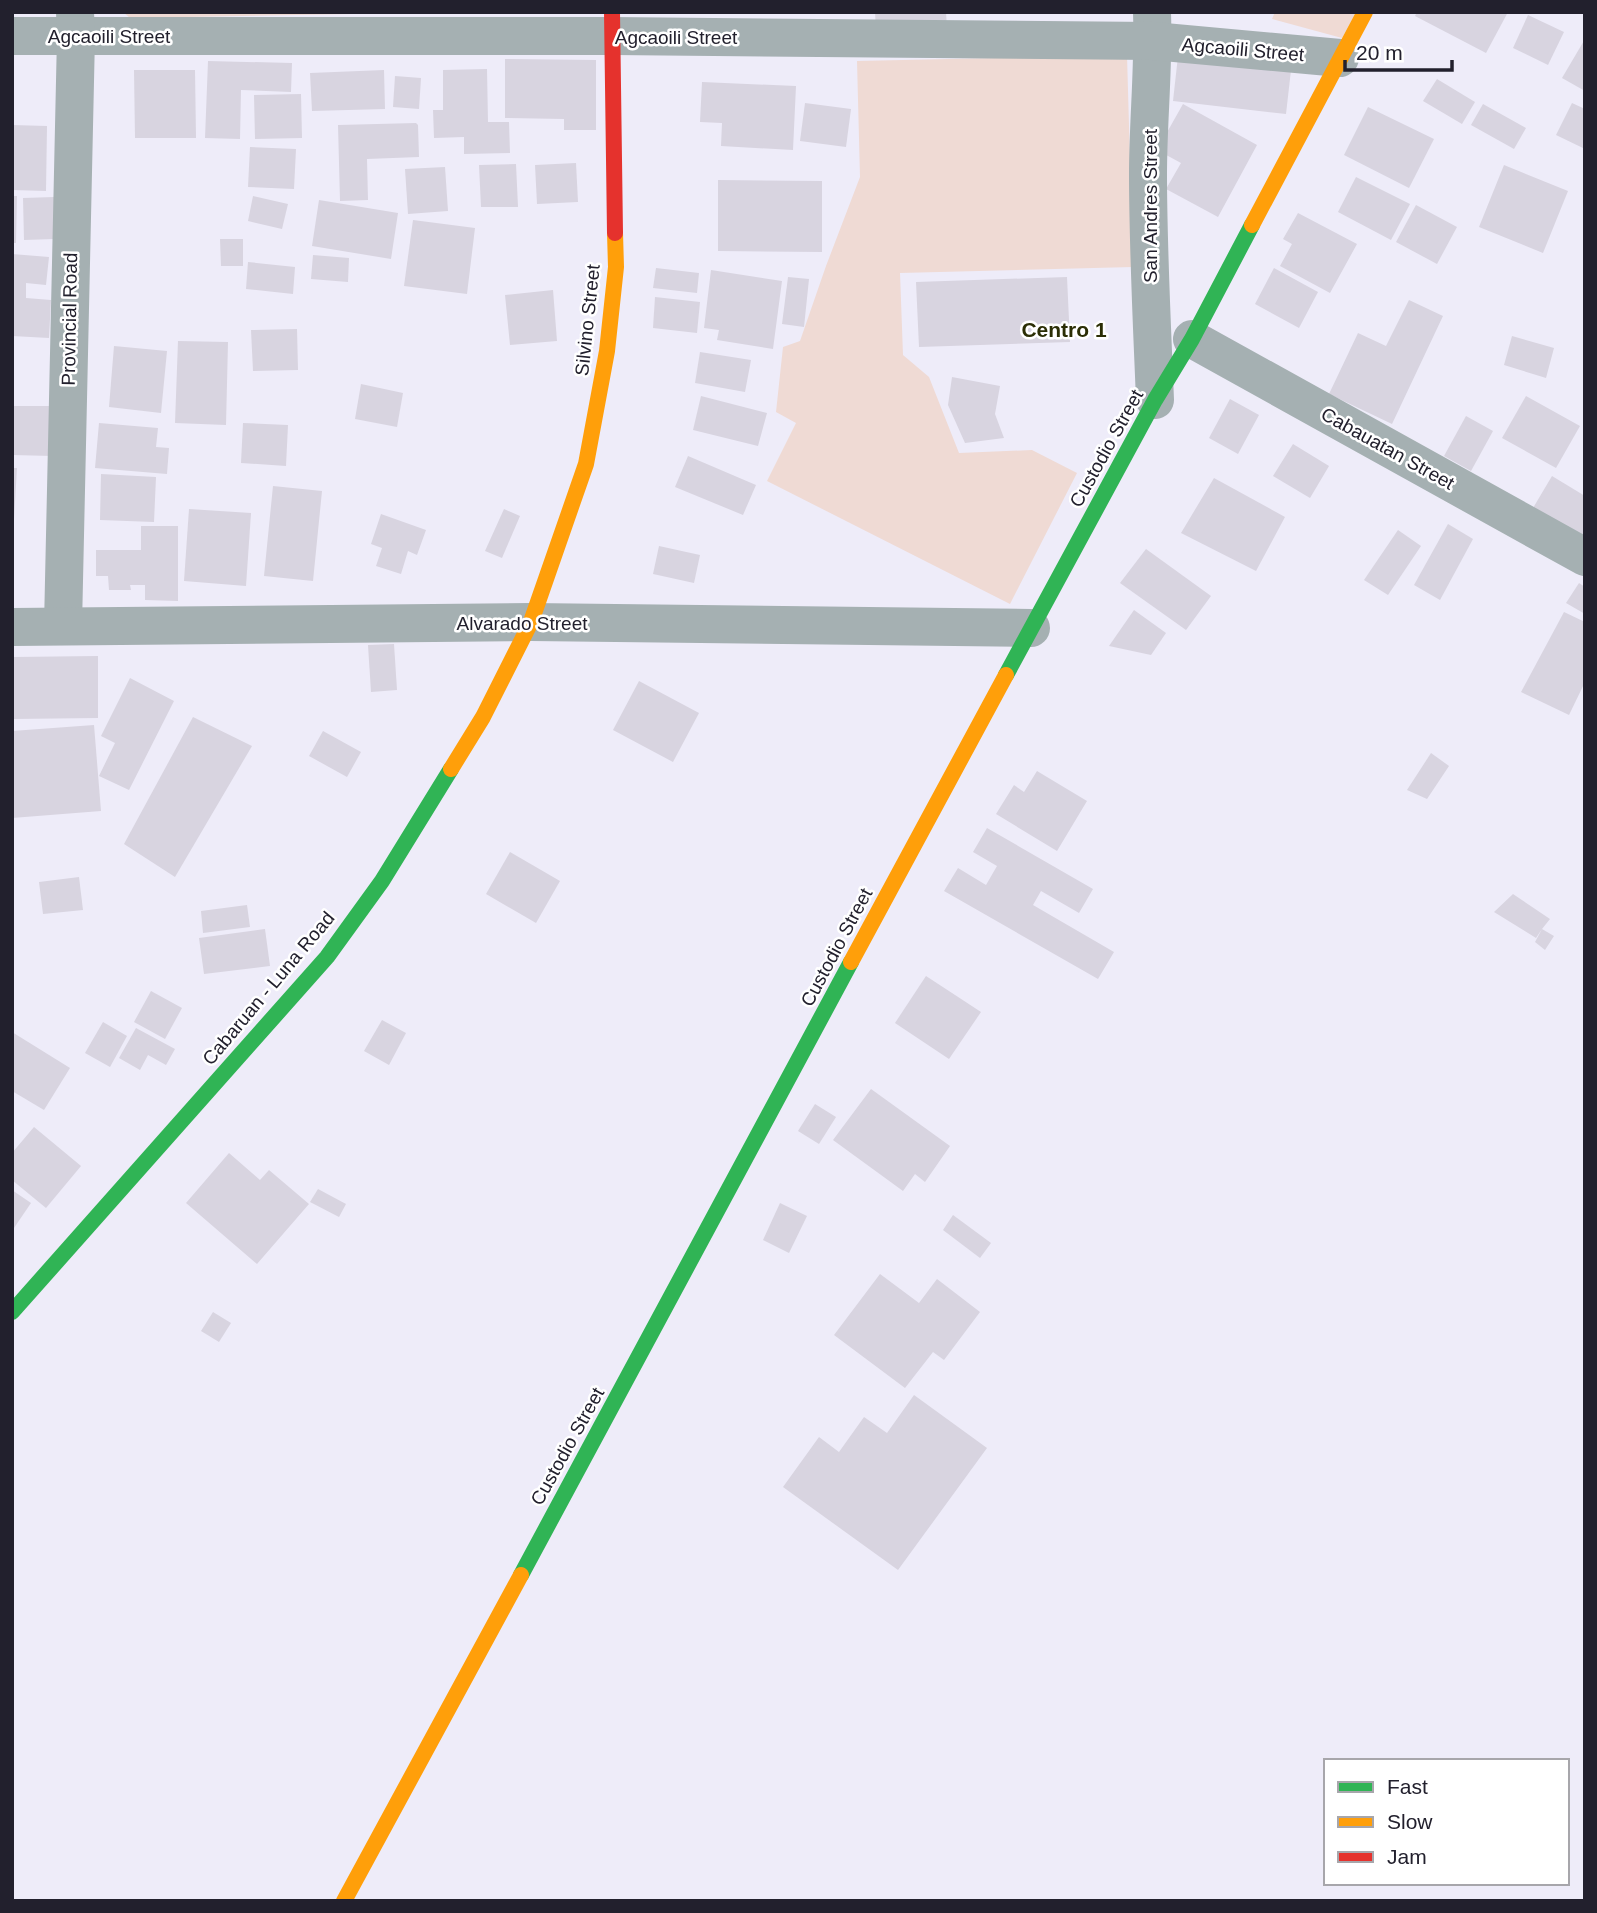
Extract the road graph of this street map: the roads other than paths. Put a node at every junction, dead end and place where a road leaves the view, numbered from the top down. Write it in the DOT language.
graph roads {
  1 [pos="1365,12"];
  2 [pos="75,24"];
  3 [pos="612,24"];
  4 [pos="1152,26"];
  5 [pos="12,36"];
  6 [pos="1340,58"];
  7 [pos="1192,339"];
  8 [pos="1155,400"];
  9 [pos="1585,558"];
  10 [pos="531,622"];
  11 [pos="63,626"];
  12 [pos="12,627"];
  13 [pos="1031,628"];
  14 [pos="12,1312"];
  15 [pos="344,1901"];
  1 -- 6 [label="street, Custodio Street"];
  2 -- 3 [label="street, Agcaoili Street"];
  2 -- 5 [label="street, Agcaoili Street"];
  2 -- 11 [label="street, Provincial Road"];
  3 -- 4 [label="street, Agcaoili Street"];
  3 -- 10 [label="street, Silvino Street"];
  4 -- 6 [label="street, Agcaoili Street"];
  4 -- 8 [label="street, San Andres Street"];
  6 -- 7 [label="street, Custodio Street"];
  7 -- 8 [label="street, Custodio Street"];
  7 -- 9 [label="street, Cabauatan Street"];
  8 -- 13 [label="street, Custodio Street"];
  10 -- 11 [label="street, Alvarado Street"];
  10 -- 13 [label="street, Alvarado Street"];
  10 -- 14 [label="street, Cabaruan - Luna Road"];
  11 -- 12 [label="street, Alvarado Street"];
  13 -- 15 [label="street, Custodio Street"];
}
